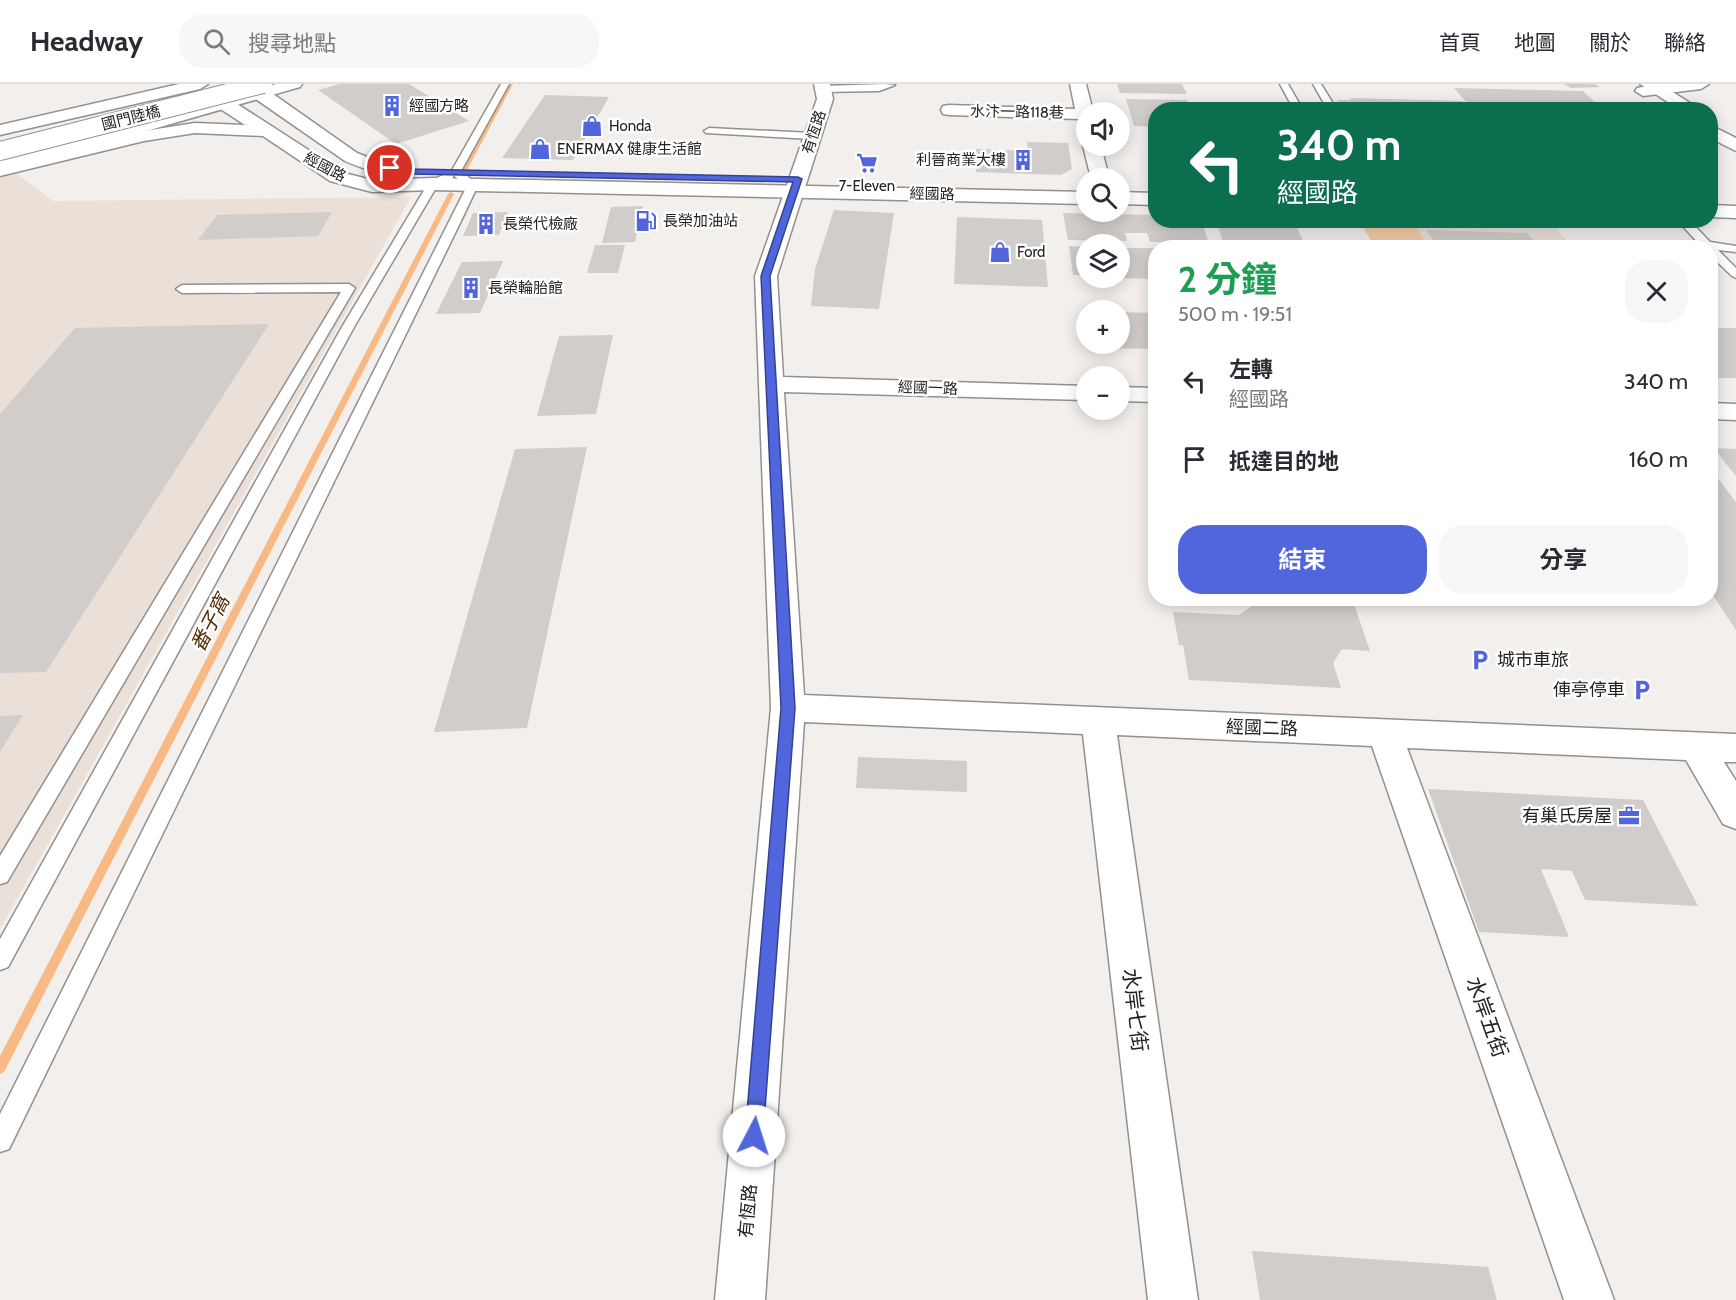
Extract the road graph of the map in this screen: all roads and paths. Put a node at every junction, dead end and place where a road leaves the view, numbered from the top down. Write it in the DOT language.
graph roads {
  1 [pos="200,84"];
  2 [pos="236,84"];
  3 [pos="242,84"];
  4 [pos="294,84"];
  5 [pos="505,84"];
  6 [pos="1078,84"];
  7 [pos="1284,84"];
  8 [pos="1317,84"];
  9 [pos="1701,84"];
  10 [pos="891,85"];
  11 [pos="822,86"];
  12 [pos="1645,87"];
  13 [pos="261,89"];
  14 [pos="1082,102"];
  15 [pos="1294,102"];
  16 [pos="1328,102"];
  17 [pos="1664,102"];
  18 [pos="1676,102"];
  19 [pos="225,104"];
  20 [pos="949,111"];
  21 [pos="1076,116"];
  22 [pos="1718,124"];
  23 [pos="0,130"];
  24 [pos="268,131"];
  25 [pos="709,131"];
  26 [pos="1736,134"];
  27 [pos="1718,135"];
  28 [pos="812,136"];
  29 [pos="0,144"];
  30 [pos="1736,146"];
  31 [pos="0,151"];
  32 [pos="0,168"];
  33 [pos="456,172"];
  34 [pos="433,184"];
  35 [pos="473,185"];
  36 [pos="1076,185"];
  37 [pos="795,186"];
  38 [pos="1130,186"];
  39 [pos="1148,187"];
  40 [pos="1076,198"];
  41 [pos="1130,198"];
  42 [pos="1148,199"];
  43 [pos="1718,199"];
  44 [pos="1736,199"];
  45 [pos="1718,211"];
  46 [pos="1736,212"];
  47 [pos="1690,228"];
  48 [pos="1702,240"];
  49 [pos="1736,249"];
  50 [pos="1736,255"];
  51 [pos="1724,261"];
  52 [pos="182,289"];
  53 [pos="771,384"];
  54 [pos="1076,393"];
  55 [pos="1130,394"];
  56 [pos="1148,395"];
  57 [pos="1718,411"];
  58 [pos="1736,411"];
  59 [pos="788,708"];
  60 [pos="1098,721"];
  61 [pos="1384,733"];
  62 [pos="1696,746"];
  63 [pos="1736,748"];
  64 [pos="1736,813"];
  65 [pos="0,875"];
  66 [pos="0,960"];
  67 [pos="0,1140"];
  68 [pos="740,1300"];
  69 [pos="1173,1300"];
  70 [pos="1589,1300"];
  1 -- 23 [label="street"];
  2 -- 29 [label="street, 國門陸橋"];
  3 -- 13 [label="street, 經國路"];
  4 -- 13 [label="street"];
  5 -- 33 [label="lane"];
  6 -- 14 [label="street"];
  7 -- 15 [label="lane"];
  8 -- 16 [label="lane"];
  9 -- 12 [label="street"];
  10 -- 11 [label="lane"];
  11 -- 28 [label="street, 有恆路"];
  12 -- 17 [label="street"];
  12 -- 18 [label="street"];
  13 -- 19 [label="street"];
  13 -- 31 [label="street, 國門陸橋, bridge"];
  13 -- 33 [label="street, 經國路"];
  19 -- 24 [label="street, 經國路"];
  19 -- 32 [label="street"];
  20 -- 21 [label="street, 水汴一路118巷"];
  22 -- 26 [label="street"];
  24 -- 32 [label="street"];
  24 -- 34 [label="street, 經國路"];
  25 -- 28 [label="lane"];
  27 -- 30 [label="street"];
  28 -- 37 [label="street, 有恆路"];
  33 -- 34 [label="lane"];
  33 -- 35 [label="lane"];
  33 -- 37 [label="street, 經國路"];
  34 -- 35 [label="street, 經國路"];
  34 -- 66 [label="lane"];
  35 -- 37 [label="street, 經國路"];
  35 -- 67 [label="lane"];
  36 -- 37 [label="street, 經國路"];
  37 -- 40 [label="street, 經國路"];
  37 -- 53 [label="street, 有恆路"];
  38 -- 39 [label="street"];
  41 -- 42 [label="street"];
  43 -- 44 [label="street"];
  45 -- 46 [label="street"];
  47 -- 48 [label="lane"];
  49 -- 51 [label="lane"];
  50 -- 51 [label="lane"];
  52 -- 65 [label="lane"];
  53 -- 54 [label="street, 經國一路"];
  53 -- 59 [label="street, 有恆路"];
  55 -- 56 [label="street"];
  57 -- 58 [label="street"];
  59 -- 60 [label="street, 經國二路"];
  59 -- 68 [label="street, 有恆路"];
  60 -- 61 [label="street, 經國二路"];
  60 -- 69 [label="street, 水岸七街"];
  61 -- 62 [label="street, 經國二路"];
  61 -- 70 [label="street, 水岸五街"];
  62 -- 63 [label="street, 經國二路"];
  62 -- 64 [label="street"];
}
